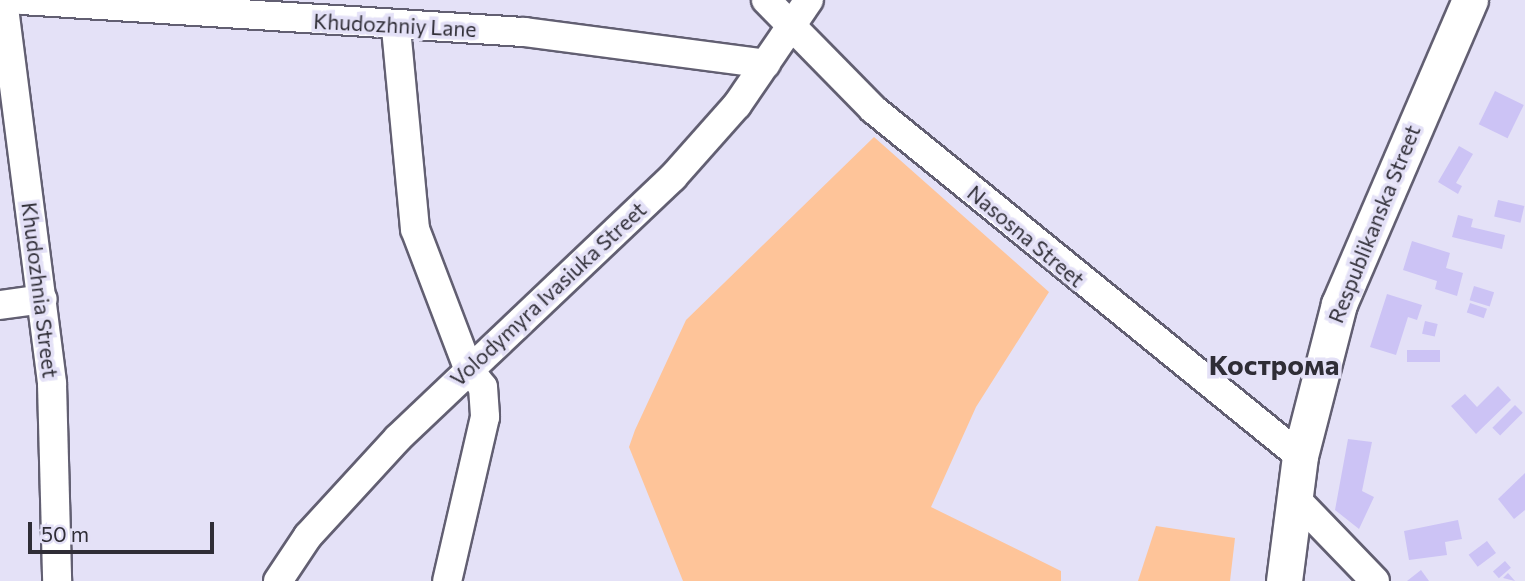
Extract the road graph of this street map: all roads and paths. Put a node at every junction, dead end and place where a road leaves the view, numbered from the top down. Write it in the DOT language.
graph roads {
  1 [pos="3,0"];
  2 [pos="22,0"];
  3 [pos="766,0"];
  4 [pos="810,0"];
  5 [pos="1470,0"];
  6 [pos="280,9"];
  7 [pos="792,25"];
  8 [pos="396,27"];
  9 [pos="766,64"];
  10 [pos="43,299"];
  11 [pos="0,305"];
  12 [pos="468,368"];
  13 [pos="1300,456"];
  14 [pos="1293,496"];
  15 [pos="57,581"];
  16 [pos="278,581"];
  17 [pos="447,581"];
  18 [pos="1284,581"];
  19 [pos="1375,581"];
  1 -- 10 [label="street, Khudozhnia Street"];
  2 -- 6 [label="street, Khudozhniy Lane"];
  3 -- 7 [label="street, Nasosna Street"];
  4 -- 7 [label="street, Volodymyra Ivasiuka Street"];
  5 -- 13 [label="main road, Respublikanska Street"];
  6 -- 8 [label="street, Khudozhniy Lane"];
  7 -- 9 [label="street, Volodymyra Ivasiuka Street"];
  7 -- 13 [label="street, Nasosna Street"];
  8 -- 9 [label="street, Khudozhniy Lane"];
  8 -- 12 [label="street"];
  9 -- 12 [label="street, Volodymyra Ivasiuka Street"];
  10 -- 11 [label="street"];
  10 -- 15 [label="street, Khudozhnia Street"];
  12 -- 16 [label="street, Volodymyra Ivasiuka Street"];
  12 -- 17 [label="street"];
  13 -- 14 [label="main road, Respublikanska Street"];
  14 -- 18 [label="main road, Respublikanska Street"];
  14 -- 19 [label="street"];
}
